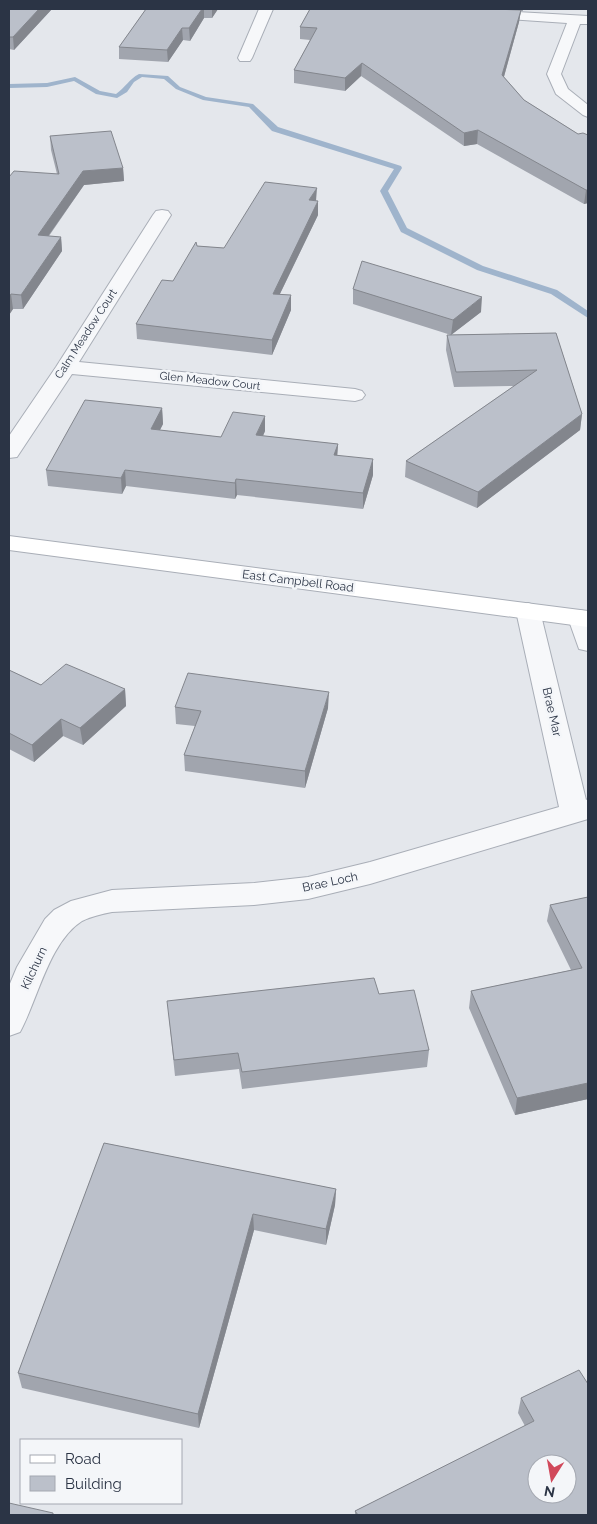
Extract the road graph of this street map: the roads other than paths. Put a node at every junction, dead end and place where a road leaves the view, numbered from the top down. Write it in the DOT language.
graph roads {
  1 [pos="266,9"];
  2 [pos="465,13"];
  3 [pos="582,20"];
  4 [pos="245,58"];
  5 [pos="588,112"];
  6 [pos="162,215"];
  7 [pos="66,367"];
  8 [pos="355,394"];
  9 [pos="9,452"];
  10 [pos="9,543"];
  11 [pos="528,611"];
  12 [pos="584,618"];
  13 [pos="588,643"];
  14 [pos="581,811"];
  15 [pos="66,917"];
  16 [pos="9,1023"];
  1 -- 4 [label="street"];
  2 -- 3 [label="street"];
  3 -- 5 [label="street"];
  6 -- 7 [label="street, Calm Meadow Court"];
  7 -- 8 [label="street, Glen Meadow Court"];
  7 -- 9 [label="street, Calm Meadow Court"];
  10 -- 11 [label="main road, East Campbell Road"];
  11 -- 12 [label="main road, East Campbell Road"];
  11 -- 14 [label="street, Brae Mar"];
  12 -- 13 [label="street"];
  14 -- 15 [label="street, Brae Loch"];
  15 -- 16 [label="street, Kilchurn"];
}
